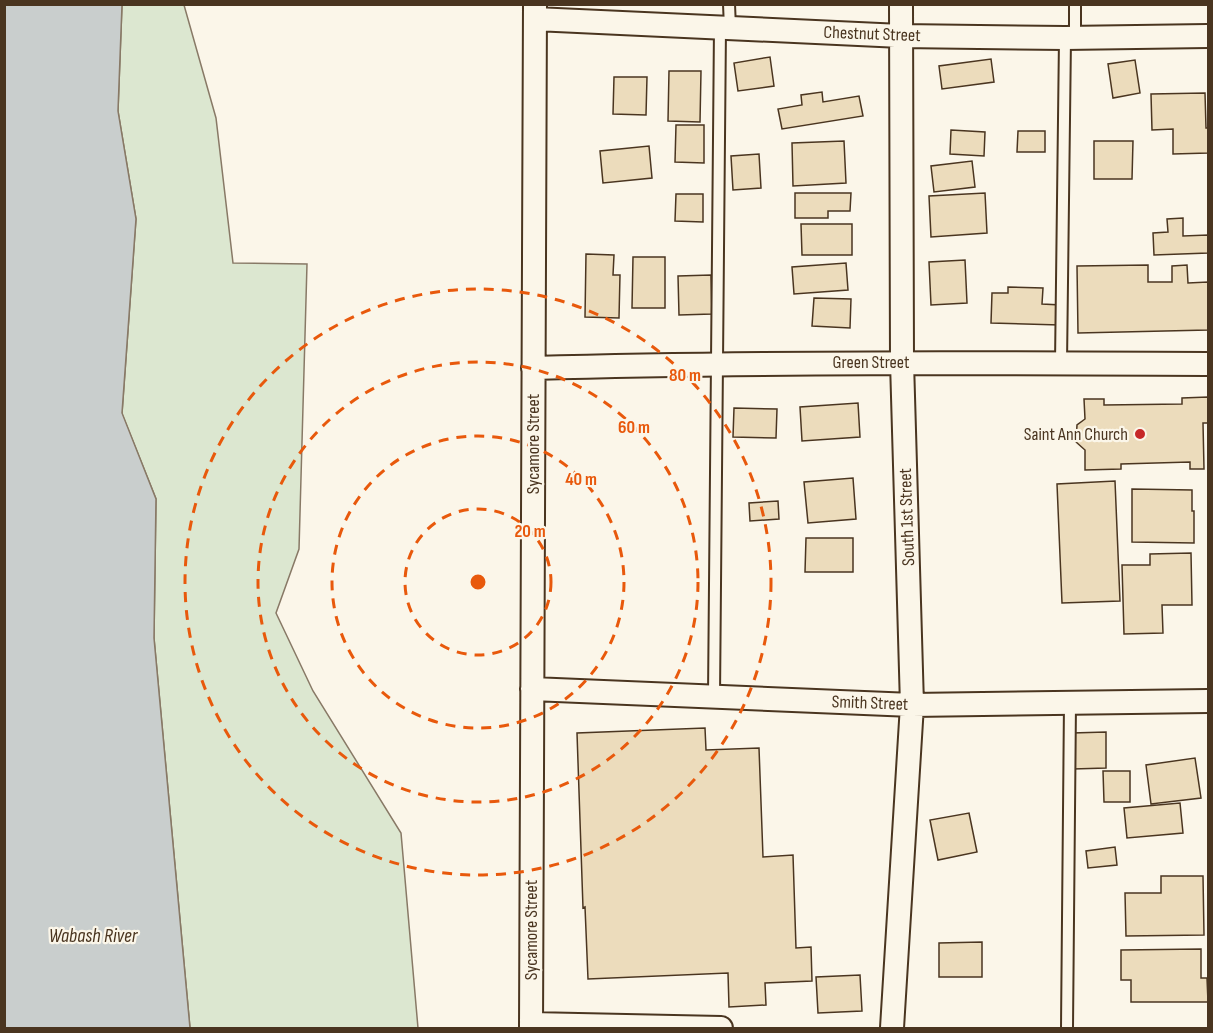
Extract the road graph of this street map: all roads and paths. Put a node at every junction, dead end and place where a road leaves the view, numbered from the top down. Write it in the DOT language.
graph roads {
  1 [pos="729,4"];
  2 [pos="901,4"];
  3 [pos="1075,4"];
  4 [pos="535,12"];
  5 [pos="725,28"];
  6 [pos="901,36"];
  7 [pos="1209,36"];
  8 [pos="1070,38"];
  9 [pos="902,362"];
  10 [pos="716,363"];
  11 [pos="1061,363"];
  12 [pos="1209,364"];
  13 [pos="533,368"];
  14 [pos="532,689"];
  15 [pos="714,696"];
  16 [pos="1209,701"];
  17 [pos="1070,703"];
  18 [pos="912,705"];
  19 [pos="531,1026"];
  20 [pos="721,1029"];
  21 [pos="892,1029"];
  22 [pos="1067,1029"];
  1 -- 5 [label="lane"];
  2 -- 6 [label="street, South 1st Street"];
  3 -- 8 [label="lane"];
  4 -- 5 [label="street, Chestnut Street"];
  4 -- 13 [label="street, Sycamore Street"];
  5 -- 6 [label="street, Chestnut Street"];
  5 -- 10 [label="lane"];
  6 -- 8 [label="street, Chestnut Street"];
  6 -- 9 [label="street, South 1st Street"];
  7 -- 8 [label="street, Chestnut Street"];
  8 -- 11 [label="lane"];
  9 -- 10 [label="street, Green Street"];
  9 -- 11 [label="street, Green Street"];
  9 -- 18 [label="street, South 1st Street"];
  10 -- 13 [label="street, Green Street"];
  10 -- 15 [label="lane"];
  11 -- 12 [label="street, Green Street"];
  13 -- 14 [label="street, Sycamore Street"];
  14 -- 15 [label="street, Smith Street"];
  14 -- 19 [label="street, Sycamore Street"];
  15 -- 18 [label="street, Smith Street"];
  16 -- 17 [label="street, Smith Street"];
  17 -- 18 [label="street, Smith Street"];
  17 -- 22 [label="lane"];
  18 -- 21 [label="street, South 1st Street"];
  19 -- 20 [label="street"];
}
